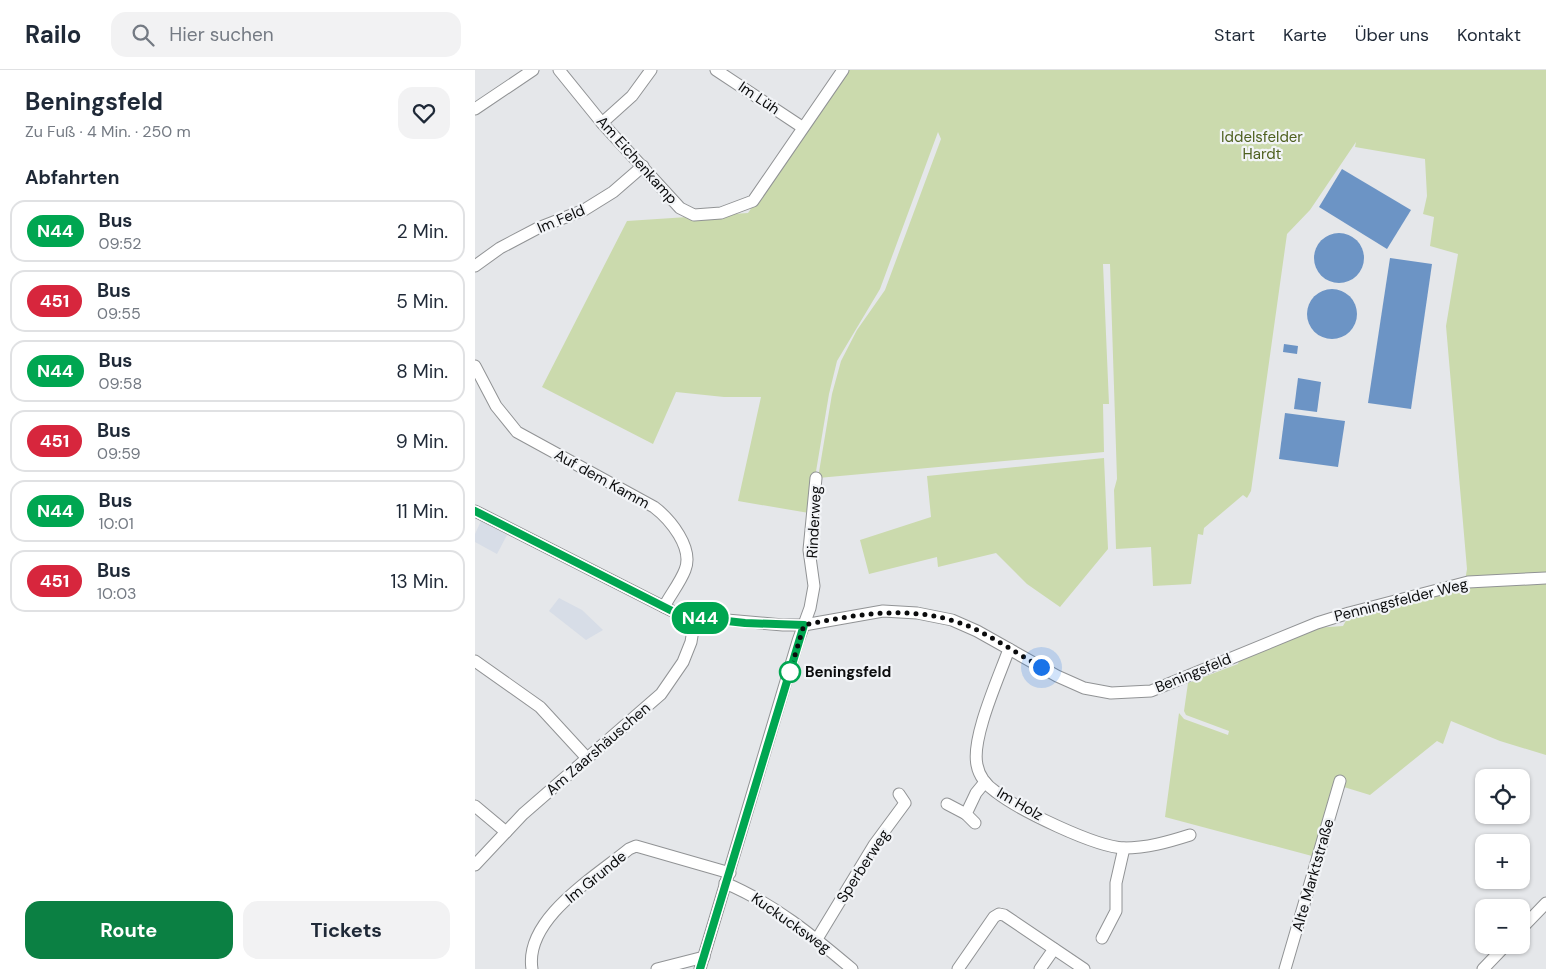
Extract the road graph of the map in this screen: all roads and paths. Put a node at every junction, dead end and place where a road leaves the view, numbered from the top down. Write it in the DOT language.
graph roads {
  1 [pos="533,70"];
  2 [pos="559,70"];
  3 [pos="651,70"];
  4 [pos="716,70"];
  5 [pos="843,70"];
  6 [pos="475,109"];
  7 [pos="602,123"];
  8 [pos="802,127"];
  9 [pos="643,166"];
  10 [pos="475,266"];
  11 [pos="475,366"];
  12 [pos="816,478"];
  13 [pos="475,511"];
  14 [pos="1546,578"];
  15 [pos="664,607"];
  16 [pos="695,617"];
  17 [pos="1317,623"];
  18 [pos="804,625"];
  19 [pos="1009,649"];
  20 [pos="475,661"];
  21 [pos="586,756"];
  22 [pos="985,782"];
  23 [pos="1339,782"];
  24 [pos="899,794"];
  25 [pos="947,804"];
  26 [pos="475,806"];
  27 [pos="966,814"];
  28 [pos="975,823"];
  29 [pos="505,832"];
  30 [pos="1190,835"];
  31 [pos="1124,848"];
  32 [pos="475,865"];
  33 [pos="728,878"];
  34 [pos="1546,902"];
  35 [pos="1530,919"];
  36 [pos="1102,938"];
  37 [pos="817,939"];
  38 [pos="1054,950"];
  39 [pos="1497,954"];
  40 [pos="704,957"];
  41 [pos="532,969"];
  42 [pos="657,969"];
  43 [pos="700,969"];
  44 [pos="852,969"];
  45 [pos="958,969"];
  46 [pos="1040,969"];
  47 [pos="1084,969"];
  48 [pos="1285,969"];
  49 [pos="1483,969"];
  1 -- 6 [label="street"];
  2 -- 7 [label="street, Am Eichenkamp"];
  3 -- 7 [label="street"];
  4 -- 8 [label="street, Im Lüh"];
  5 -- 8 [label="street, Am Eichenkamp"];
  7 -- 9 [label="street, Am Eichenkamp"];
  8 -- 9 [label="street, Am Eichenkamp"];
  9 -- 10 [label="street, Im Feld"];
  11 -- 15 [label="street, Auf dem Kamm"];
  12 -- 18 [label="street, Rinderweg"];
  13 -- 15 [label="street, Beningsfeld"];
  14 -- 17 [label="street, Penningsfelder Weg"];
  15 -- 16 [label="street, Beningsfeld"];
  16 -- 18 [label="street, Beningsfeld"];
  16 -- 21 [label="street, Am Zaarshäuschen"];
  17 -- 19 [label="street, Beningsfeld"];
  18 -- 19 [label="street, Beningsfeld"];
  18 -- 33 [label="street, Rinderweg"];
  19 -- 22 [label="street, Im Holz"];
  20 -- 21 [label="street"];
  21 -- 29 [label="street, Am Zaarshäuschen"];
  22 -- 27 [label="street"];
  22 -- 31 [label="street, Im Holz"];
  23 -- 48 [label="street, Alte Marktstraße"];
  24 -- 37 [label="street, Sperberweg"];
  25 -- 27 [label="street"];
  26 -- 29 [label="street"];
  27 -- 28 [label="street"];
  29 -- 32 [label="street, Am Zaarshäuschen"];
  30 -- 31 [label="street, Im Holz"];
  31 -- 36 [label="street"];
  33 -- 37 [label="street, Kuckucksweg"];
  33 -- 40 [label="street, Rinderweg"];
  33 -- 41 [label="street, Im Grunde"];
  34 -- 35 [label="street"];
  37 -- 44 [label="street, Kuckucksweg"];
  38 -- 45 [label="street"];
  38 -- 46 [label="street"];
  38 -- 47 [label="street"];
  39 -- 49 [label="street"];
  40 -- 42 [label="street"];
  40 -- 43 [label="street, Rinderweg"];
}
